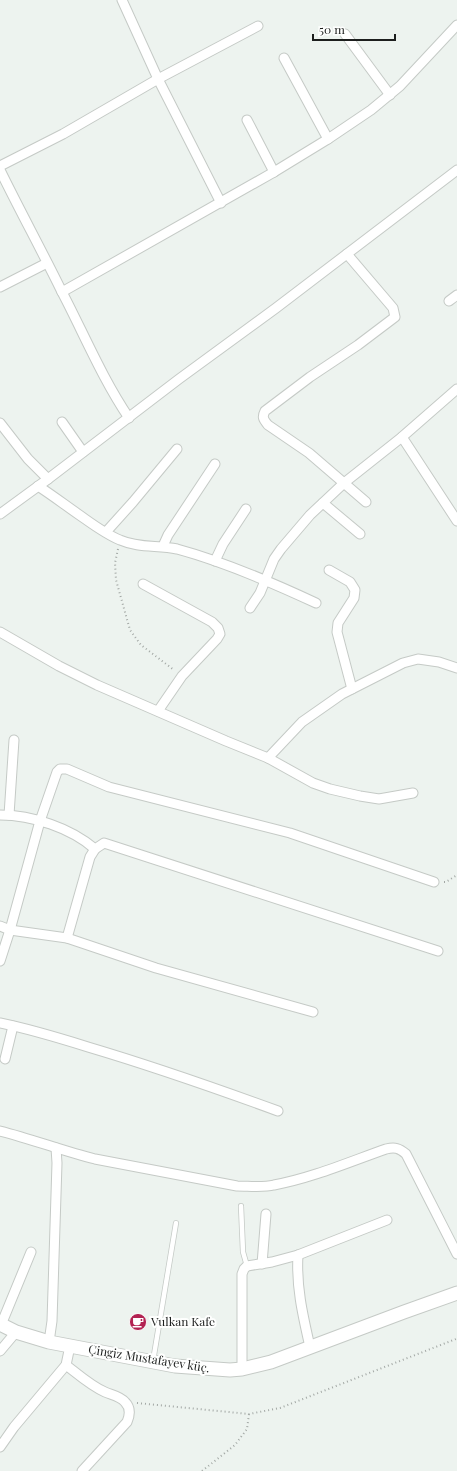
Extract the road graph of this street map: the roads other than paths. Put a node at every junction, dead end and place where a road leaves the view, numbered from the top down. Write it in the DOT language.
graph roads {
  1 [pos="122,0"];
  2 [pos="457,25"];
  3 [pos="258,26"];
  4 [pos="345,34"];
  5 [pos="284,58"];
  6 [pos="158,79"];
  7 [pos="390,96"];
  8 [pos="247,120"];
  9 [pos="328,139"];
  10 [pos="0,166"];
  11 [pos="0,170"];
  12 [pos="457,170"];
  13 [pos="274,172"];
  14 [pos="221,203"];
  15 [pos="347,254"];
  16 [pos="47,264"];
  17 [pos="0,287"];
  18 [pos="62,292"];
  19 [pos="457,295"];
  20 [pos="449,301"];
  21 [pos="457,389"];
  22 [pos="128,418"];
  23 [pos="62,422"];
  24 [pos="0,423"];
  25 [pos="402,437"];
  26 [pos="176,449"];
  27 [pos="83,452"];
  28 [pos="215,464"];
  29 [pos="48,479"];
  30 [pos="344,483"];
  31 [pos="38,486"];
  32 [pos="366,502"];
  33 [pos="323,503"];
  34 [pos="246,509"];
  35 [pos="0,514"];
  36 [pos="457,521"];
  37 [pos="106,532"];
  38 [pos="360,534"];
  39 [pos="163,546"];
  40 [pos="215,561"];
  41 [pos="329,570"];
  42 [pos="266,580"];
  43 [pos="143,584"];
  44 [pos="316,603"];
  45 [pos="250,608"];
  46 [pos="0,632"];
  47 [pos="457,668"];
  48 [pos="352,689"];
  49 [pos="158,711"];
  50 [pos="14,740"];
  51 [pos="268,758"];
  52 [pos="413,793"];
  53 [pos="5,815"];
  54 [pos="40,821"];
  55 [pos="95,849"];
  56 [pos="434,882"];
  57 [pos="0,926"];
  58 [pos="10,930"];
  59 [pos="67,938"];
  60 [pos="438,951"];
  61 [pos="0,961"];
  62 [pos="313,1012"];
  63 [pos="0,1023"];
  64 [pos="14,1026"];
  65 [pos="5,1059"];
  66 [pos="278,1111"];
  67 [pos="0,1131"];
  68 [pos="56,1148"];
  69 [pos="241,1206"];
  70 [pos="266,1214"];
  71 [pos="386,1220"];
  72 [pos="176,1223"];
  73 [pos="32,1252"];
  74 [pos="457,1254"];
  75 [pos="298,1255"];
  76 [pos="262,1264"];
  77 [pos="247,1266"];
  78 [pos="457,1293"];
  79 [pos="0,1325"];
  80 [pos="16,1332"];
  81 [pos="50,1342"];
  82 [pos="70,1346"];
  83 [pos="310,1347"];
  84 [pos="0,1351"];
  85 [pos="152,1362"];
  86 [pos="66,1365"];
  87 [pos="242,1369"];
  88 [pos="0,1446"];
  89 [pos="82,1471"];
  1 -- 6 [label="street"];
  2 -- 7 [label="street"];
  3 -- 6 [label="street"];
  4 -- 7 [label="street"];
  5 -- 9 [label="street"];
  6 -- 10 [label="street"];
  6 -- 14 [label="street"];
  7 -- 9 [label="street"];
  8 -- 13 [label="street"];
  9 -- 13 [label="street"];
  11 -- 16 [label="street"];
  12 -- 15 [label="street"];
  13 -- 14 [label="street"];
  14 -- 18 [label="street"];
  15 -- 22 [label="street"];
  15 -- 30 [label="street"];
  16 -- 17 [label="street"];
  16 -- 18 [label="street"];
  18 -- 22 [label="street"];
  19 -- 20 [label="street"];
  21 -- 25 [label="street"];
  22 -- 27 [label="street"];
  23 -- 27 [label="street"];
  24 -- 29 [label="street"];
  25 -- 30 [label="street"];
  25 -- 36 [label="street"];
  26 -- 37 [label="street"];
  27 -- 29 [label="street"];
  28 -- 39 [label="street"];
  29 -- 31 [label="street"];
  30 -- 32 [label="street"];
  30 -- 33 [label="street"];
  31 -- 35 [label="street"];
  31 -- 37 [label="street"];
  33 -- 38 [label="street"];
  33 -- 42 [label="street"];
  34 -- 40 [label="street"];
  37 -- 39 [label="street"];
  39 -- 40 [label="street"];
  40 -- 42 [label="street"];
  41 -- 48 [label="street"];
  42 -- 44 [label="street"];
  42 -- 45 [label="street"];
  43 -- 49 [label="street"];
  46 -- 49 [label="street"];
  47 -- 48 [label="street"];
  48 -- 51 [label="street"];
  49 -- 51 [label="street"];
  50 -- 53 [label="street"];
  51 -- 52 [label="street"];
  53 -- 54 [label="street"];
  54 -- 55 [label="street"];
  54 -- 56 [label="street"];
  54 -- 58 [label="street"];
  55 -- 59 [label="street"];
  55 -- 60 [label="street"];
  57 -- 58 [label="street"];
  58 -- 59 [label="street"];
  58 -- 61 [label="street"];
  59 -- 62 [label="street"];
  63 -- 64 [label="street"];
  64 -- 65 [label="street"];
  64 -- 66 [label="street"];
  67 -- 68 [label="street"];
  68 -- 74 [label="street"];
  68 -- 81 [label="street"];
  69 -- 77 [label="lane"];
  70 -- 76 [label="street"];
  71 -- 75 [label="street"];
  72 -- 85 [label="lane"];
  73 -- 79 [label="street"];
  75 -- 76 [label="street"];
  75 -- 83 [label="street"];
  76 -- 77 [label="street"];
  77 -- 87 [label="street"];
  78 -- 83 [label="street, Çingiz Mustafayev küç."];
  79 -- 80 [label="street, Çingiz Mustafayev küç."];
  80 -- 81 [label="street, Çingiz Mustafayev küç."];
  80 -- 84 [label="street"];
  81 -- 82 [label="street, Çingiz Mustafayev küç."];
  82 -- 85 [label="street, Çingiz Mustafayev küç."];
  82 -- 86 [label="street"];
  83 -- 87 [label="street, Çingiz Mustafayev küç."];
  85 -- 87 [label="street, Çingiz Mustafayev küç."];
  86 -- 88 [label="street"];
  86 -- 89 [label="street"];
}
